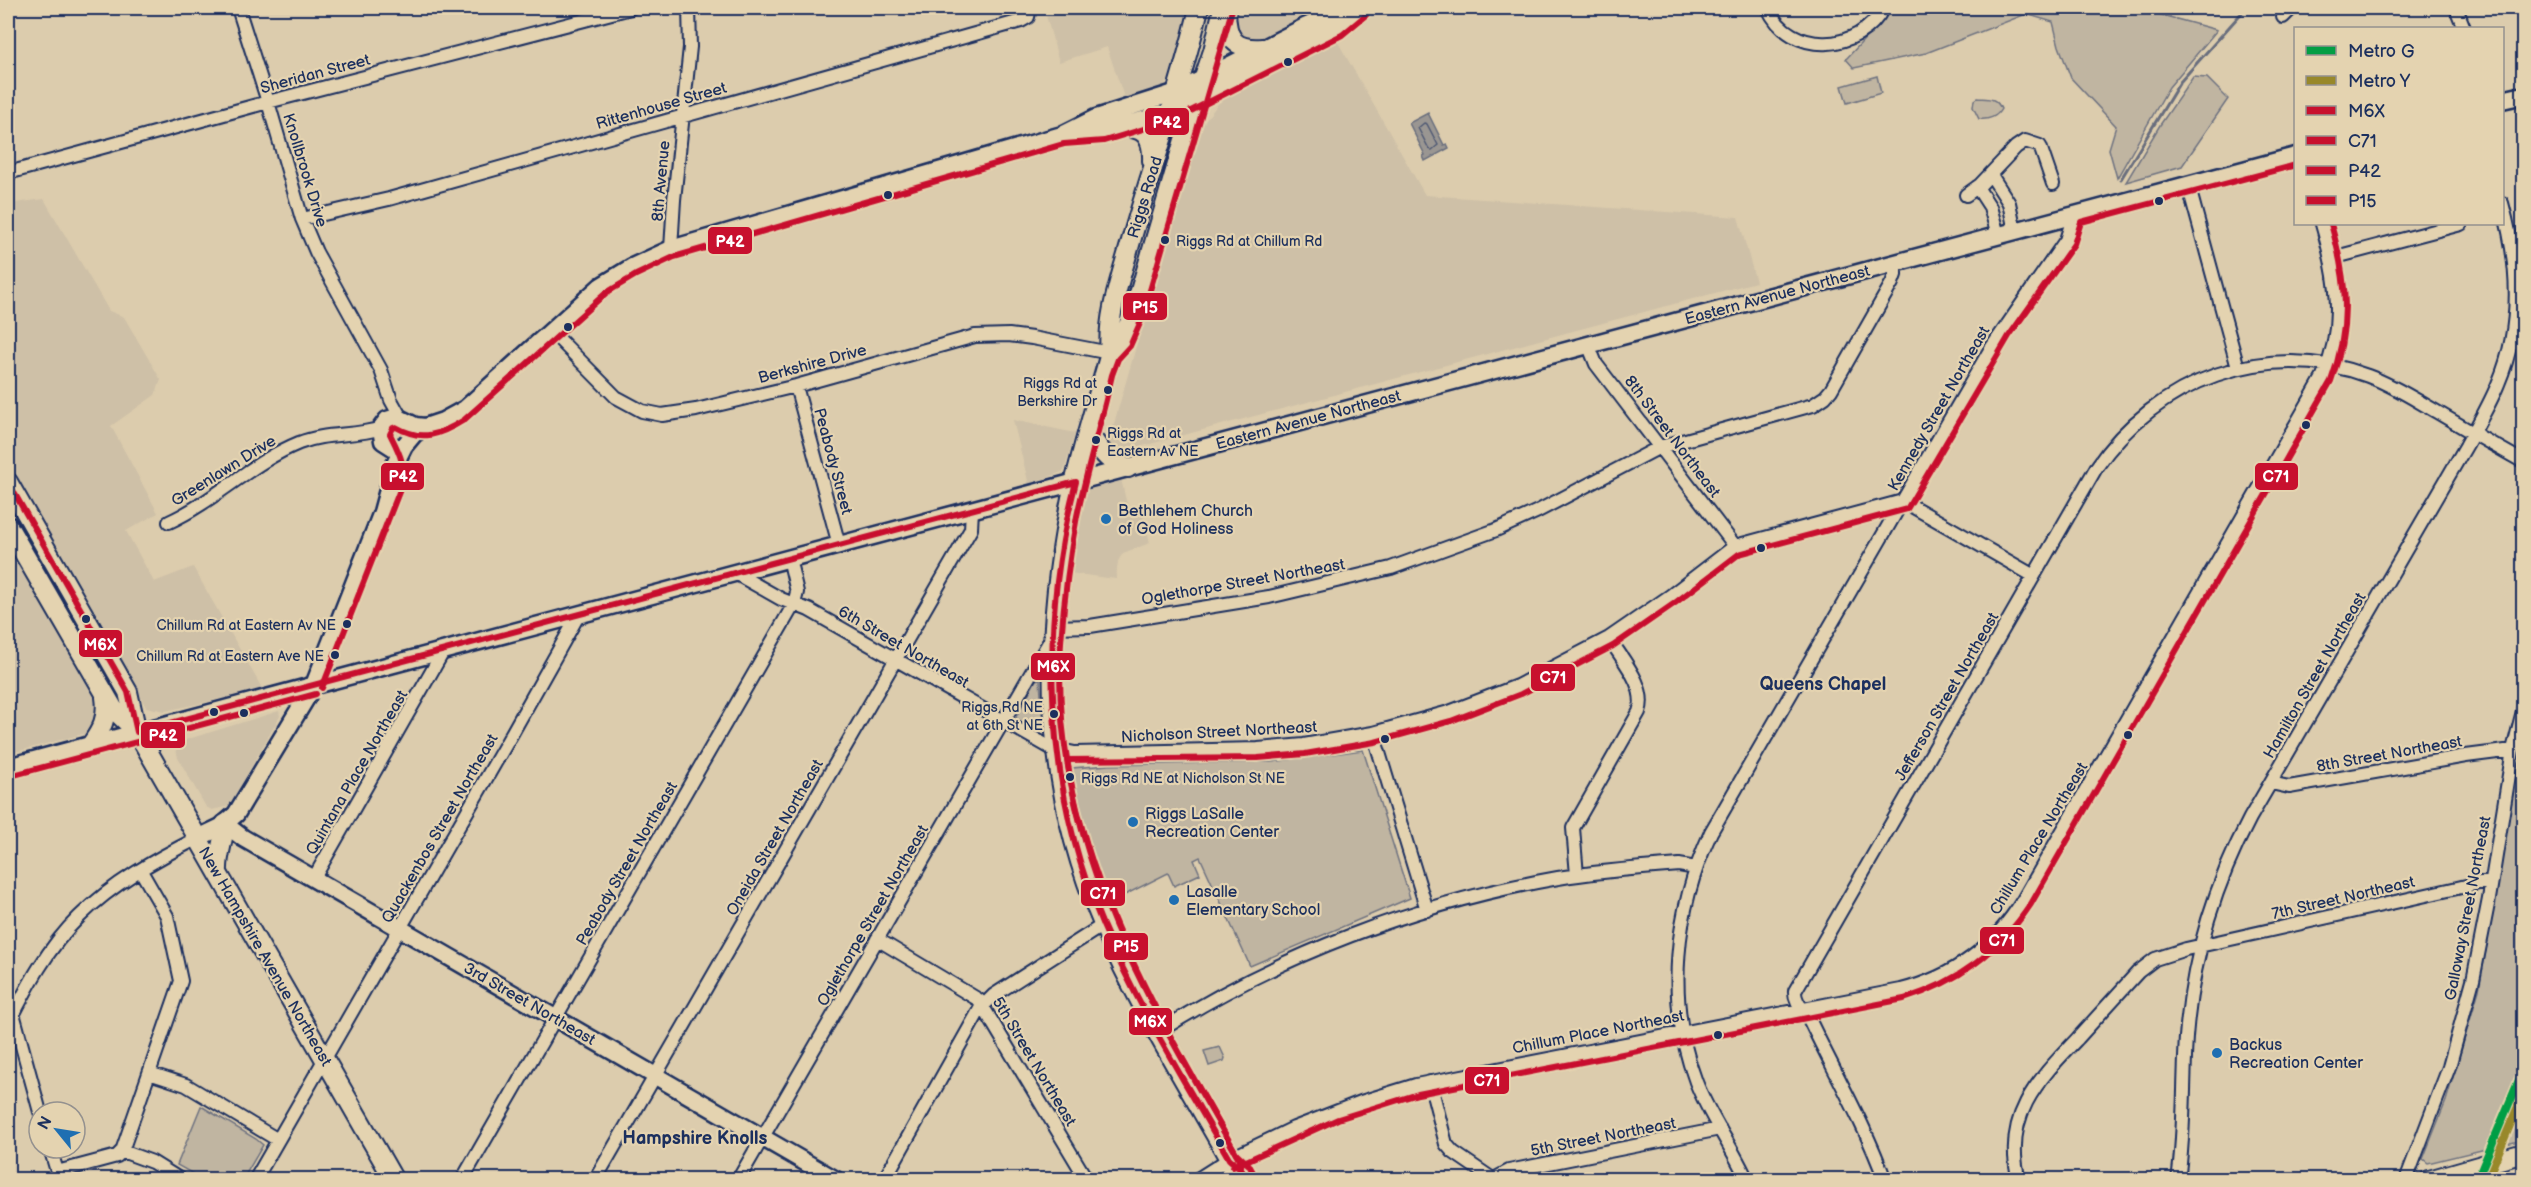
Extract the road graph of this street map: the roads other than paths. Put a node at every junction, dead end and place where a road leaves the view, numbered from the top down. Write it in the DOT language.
graph roads {
  1 [pos="238,8"];
  2 [pos="631,8"];
  3 [pos="689,8"];
  4 [pos="1199,8"];
  5 [pos="1224,8"];
  6 [pos="1354,8"];
  7 [pos="1360,8"];
  8 [pos="1768,8"];
  9 [pos="1883,8"];
  10 [pos="2456,8"];
  11 [pos="1029,12"];
  12 [pos="2464,27"];
  13 [pos="1262,48"];
  14 [pos="1206,76"];
  15 [pos="1177,92"];
  16 [pos="2523,94"];
  17 [pos="1198,99"];
  18 [pos="2504,99"];
  19 [pos="268,102"];
  20 [pos="1170,112"];
  21 [pos="683,115"];
  22 [pos="1118,129"];
  23 [pos="1062,135"];
  24 [pos="2294,156"];
  25 [pos="1152,171"];
  26 [pos="8,173"];
  27 [pos="1991,175"];
  28 [pos="2053,184"];
  29 [pos="2188,184"];
  30 [pos="1977,187"];
  31 [pos="1966,195"];
  32 [pos="2504,212"];
  33 [pos="2073,215"];
  34 [pos="302,219"];
  35 [pos="2322,225"];
  36 [pos="2457,225"];
  37 [pos="2015,231"];
  38 [pos="1998,235"];
  39 [pos="671,249"];
  40 [pos="2332,258"];
  41 [pos="1895,263"];
  42 [pos="2520,267"];
  43 [pos="551,331"];
  44 [pos="1588,344"];
  45 [pos="1110,353"];
  46 [pos="2328,366"];
  47 [pos="2238,368"];
  48 [pos="796,386"];
  49 [pos="1088,432"];
  50 [pos="392,433"];
  51 [pos="2473,433"];
  52 [pos="1660,447"];
  53 [pos="2523,462"];
  54 [pos="1128,468"];
  55 [pos="8,482"];
  56 [pos="1076,482"];
  57 [pos="1903,501"];
  58 [pos="972,509"];
  59 [pos="169,522"];
  60 [pos="8,526"];
  61 [pos="839,545"];
  62 [pos="1735,546"];
  63 [pos="789,558"];
  64 [pos="735,573"];
  65 [pos="2034,576"];
  66 [pos="794,604"];
  67 [pos="579,614"];
  68 [pos="1053,632"];
  69 [pos="1609,638"];
  70 [pos="444,650"];
  71 [pos="895,660"];
  72 [pos="314,685"];
  73 [pos="104,692"];
  74 [pos="2523,707"];
  75 [pos="124,709"];
  76 [pos="1003,722"];
  77 [pos="137,732"];
  78 [pos="1373,733"];
  79 [pos="90,746"];
  80 [pos="1056,749"];
  81 [pos="2512,750"];
  82 [pos="8,767"];
  83 [pos="2271,783"];
  84 [pos="225,824"];
  85 [pos="198,838"];
  86 [pos="1696,867"];
  87 [pos="141,871"];
  88 [pos="218,872"];
  89 [pos="1577,875"];
  90 [pos="314,878"];
  91 [pos="2492,884"];
  92 [pos="1426,910"];
  93 [pos="1103,925"];
  94 [pos="400,928"];
  95 [pos="877,939"];
  96 [pos="2201,946"];
  97 [pos="8,995"];
  98 [pos="983,1005"];
  99 [pos="1803,1008"];
  100 [pos="555,1017"];
  101 [pos="10,1019"];
  102 [pos="1682,1031"];
  103 [pos="1158,1032"];
  104 [pos="325,1058"];
  105 [pos="149,1073"];
  106 [pos="655,1075"];
  107 [pos="1430,1082"];
  108 [pos="339,1083"];
  109 [pos="311,1085"];
  110 [pos="36,1100"];
  111 [pos="1720,1129"];
  112 [pos="762,1137"];
  113 [pos="278,1140"];
  114 [pos="122,1151"];
  115 [pos="2523,1153"];
  116 [pos="53,1160"];
  117 [pos="1229,1160"];
  118 [pos="58,1176"];
  119 [pos="181,1179"];
  120 [pos="255,1179"];
  121 [pos="394,1179"];
  122 [pos="462,1179"];
  123 [pos="595,1179"];
  124 [pos="738,1179"];
  125 [pos="836,1179"];
  126 [pos="884,1179"];
  127 [pos="1087,1179"];
  128 [pos="1196,1179"];
  129 [pos="1234,1179"];
  130 [pos="1247,1179"];
  131 [pos="1494,1179"];
  132 [pos="1747,1179"];
  133 [pos="1885,1179"];
  134 [pos="2019,1179"];
  135 [pos="2178,1179"];
  136 [pos="2406,1179"];
  137 [pos="2429,1179"];
  1 -- 19 [label="street, Knollbrook Drive"];
  2 -- 19 [label="street, Sheridan Street"];
  3 -- 21 [label="street, 8th Avenue"];
  4 -- 15 [label="main road, Riggs Road"];
  5 -- 13 [label="main road"];
  5 -- 14 [label="main road, Riggs Road"];
  6 -- 13 [label="street"];
  7 -- 17 [label="street"];
  8 -- 9 [label="street"];
  10 -- 12 [label="street"];
  11 -- 21 [label="street, Rittenhouse Street"];
  13 -- 14 [label="street"];
  14 -- 15 [label="street"];
  14 -- 17 [label="main road, Riggs Road"];
  15 -- 20 [label="main road, Riggs Road"];
  15 -- 23 [label="street"];
  16 -- 18 [label="street"];
  17 -- 20 [label="street"];
  17 -- 45 [label="main road, Riggs Road"];
  19 -- 26 [label="street, Sheridan Street"];
  19 -- 34 [label="street, Knollbrook Drive"];
  20 -- 22 [label="street"];
  20 -- 25 [label="main road, Riggs Road"];
  21 -- 34 [label="street, Rittenhouse Street"];
  21 -- 39 [label="street, 8th Avenue"];
  22 -- 23 [label="street"];
  22 -- 25 [label="main road"];
  23 -- 39 [label="street"];
  24 -- 29 [label="street, Eastern Avenue Northeast"];
  25 -- 45 [label="main road, Riggs Road"];
  27 -- 28 [label="street"];
  27 -- 30 [label="street"];
  27 -- 37 [label="street"];
  29 -- 33 [label="street, Eastern Avenue Northeast"];
  29 -- 47 [label="street"];
  30 -- 31 [label="street"];
  30 -- 38 [label="street"];
  32 -- 42 [label="street, Hamilton Street Northeast"];
  33 -- 37 [label="street, Eastern Avenue Northeast"];
  33 -- 57 [label="street, Kennedy Street Northeast"];
  34 -- 50 [label="street, Knollbrook Drive"];
  35 -- 40 [label="street, Chillum Place Northeast"];
  36 -- 40 [label="street"];
  37 -- 38 [label="street, Eastern Avenue Northeast"];
  38 -- 41 [label="street, Eastern Avenue Northeast"];
  39 -- 43 [label="street"];
  40 -- 46 [label="street, Chillum Place Northeast"];
  41 -- 44 [label="street, Eastern Avenue Northeast"];
  41 -- 52 [label="street, Oglethorpe Street Northeast"];
  42 -- 51 [label="street, Hamilton Street Northeast"];
  43 -- 48 [label="street, Berkshire Drive"];
  43 -- 50 [label="street"];
  44 -- 52 [label="street, 8th Street Northeast"];
  44 -- 54 [label="street, Eastern Avenue Northeast"];
  45 -- 48 [label="street, Berkshire Drive"];
  45 -- 49 [label="main road, Riggs Road"];
  46 -- 47 [label="street, Jefferson Street Northeast"];
  46 -- 51 [label="street, Jefferson Street Northeast"];
  46 -- 99 [label="street, Chillum Place Northeast"];
  47 -- 65 [label="street, Jefferson Street Northeast"];
  48 -- 61 [label="street, Peabody Street"];
  49 -- 54 [label="main road"];
  49 -- 56 [label="main road, Riggs Road"];
  50 -- 59 [label="street, Greenlawn Drive"];
  50 -- 72 [label="street"];
  51 -- 53 [label="street, Jefferson Street Northeast"];
  51 -- 83 [label="street, Hamilton Street Northeast"];
  52 -- 62 [label="street, 8th Street Northeast"];
  52 -- 68 [label="street, Oglethorpe Street Northeast"];
  54 -- 56 [label="street, Eastern Avenue Northeast"];
  55 -- 75 [label="main road"];
  56 -- 58 [label="street, Eastern Avenue Northeast"];
  56 -- 68 [label="main road, Riggs Road"];
  57 -- 62 [label="street, Nicholson Street Northeast"];
  57 -- 65 [label="street"];
  57 -- 86 [label="street, Kennedy Street Northeast"];
  58 -- 61 [label="street, Eastern Avenue Northeast"];
  58 -- 71 [label="street, Oneida Street Northeast"];
  60 -- 73 [label="main road"];
  61 -- 63 [label="street, Eastern Avenue Northeast"];
  62 -- 69 [label="street, Nicholson Street Northeast"];
  63 -- 64 [label="street, Eastern Avenue Northeast"];
  63 -- 66 [label="street"];
  64 -- 66 [label="street, 6th Street Northeast"];
  64 -- 67 [label="street, Eastern Avenue Northeast"];
  65 -- 99 [label="street, Jefferson Street Northeast"];
  66 -- 71 [label="street, 6th Street Northeast"];
  66 -- 100 [label="street, Peabody Street Northeast"];
  67 -- 70 [label="street, Eastern Avenue Northeast"];
  67 -- 94 [label="street, Quackenbos Street Northeast"];
  68 -- 76 [label="street, Oglethorpe Street Northeast"];
  68 -- 80 [label="main road, Riggs Road"];
  69 -- 78 [label="street, Nicholson Street Northeast"];
  69 -- 89 [label="street"];
  70 -- 72 [label="street, Eastern Avenue Northeast"];
  70 -- 90 [label="street, Quintana Place Northeast"];
  71 -- 76 [label="street, 6th Street Northeast"];
  71 -- 106 [label="street, Oneida Street Northeast"];
  72 -- 77 [label="street, Eastern Avenue Northeast"];
  72 -- 84 [label="street"];
  73 -- 75 [label="main road"];
  73 -- 79 [label="main road"];
  74 -- 81 [label="street, Galloway Street Northeast"];
  75 -- 77 [label="main road, New Hampshire Avenue Northeast"];
  76 -- 80 [label="street, 6th Street Northeast"];
  76 -- 95 [label="street, Oglethorpe Street Northeast"];
  77 -- 79 [label="street, Eastern Avenue Northeast"];
  77 -- 85 [label="main road, New Hampshire Avenue Northeast"];
  78 -- 80 [label="street, Nicholson Street Northeast"];
  78 -- 92 [label="street"];
  79 -- 82 [label="street, Eastern Avenue Northeast"];
  80 -- 93 [label="main road, Riggs Road"];
  81 -- 83 [label="street, 8th Street Northeast"];
  81 -- 91 [label="street, Galloway Street Northeast"];
  83 -- 96 [label="street, Hamilton Street Northeast"];
  84 -- 85 [label="street"];
  84 -- 88 [label="main road"];
  84 -- 90 [label="street, 3rd Street Northeast"];
  85 -- 87 [label="street"];
  85 -- 88 [label="main road, New Hampshire Avenue Northeast"];
  86 -- 89 [label="street"];
  86 -- 102 [label="street, Kennedy Street Northeast"];
  87 -- 101 [label="street"];
  87 -- 105 [label="street"];
  88 -- 104 [label="main road, New Hampshire Avenue Northeast"];
  89 -- 92 [label="street"];
  90 -- 94 [label="street, 3rd Street Northeast"];
  91 -- 96 [label="street, 7th Street Northeast"];
  91 -- 136 [label="street, Galloway Street Northeast"];
  92 -- 103 [label="street"];
  93 -- 98 [label="street"];
  93 -- 103 [label="main road, Riggs Road"];
  94 -- 100 [label="street, 3rd Street Northeast"];
  94 -- 104 [label="street, Quackenbos Street Northeast"];
  95 -- 98 [label="street, 5th Street Northeast"];
  95 -- 112 [label="street, Oglethorpe Street Northeast"];
  96 -- 134 [label="street, 7th Street Northeast"];
  96 -- 135 [label="street, Hamilton Street Northeast"];
  97 -- 101 [label="street"];
  98 -- 126 [label="street"];
  98 -- 127 [label="street, 5th Street Northeast"];
  99 -- 102 [label="street, Chillum Place Northeast"];
  99 -- 133 [label="street, Jefferson Street Northeast"];
  100 -- 106 [label="street, 3rd Street Northeast"];
  100 -- 122 [label="street, Peabody Street Northeast"];
  101 -- 110 [label="street"];
  102 -- 107 [label="street, Chillum Place Northeast"];
  102 -- 111 [label="street, Kennedy Street Northeast"];
  103 -- 117 [label="main road, Riggs Road"];
  104 -- 108 [label="main road, New Hampshire Avenue Northeast"];
  104 -- 109 [label="street, Quackenbos Street Northeast"];
  105 -- 113 [label="street"];
  105 -- 114 [label="street"];
  106 -- 112 [label="street, 3rd Street Northeast"];
  106 -- 123 [label="street, Oneida Street Northeast"];
  107 -- 117 [label="street, Chillum Place Northeast"];
  107 -- 131 [label="street"];
  108 -- 109 [label="street"];
  108 -- 121 [label="main road, New Hampshire Avenue Northeast"];
  109 -- 113 [label="street, Quackenbos Street Northeast"];
  111 -- 131 [label="street, 5th Street Northeast"];
  111 -- 132 [label="street, Kennedy Street Northeast"];
  112 -- 124 [label="street, Oglethorpe Street Northeast"];
  112 -- 125 [label="street, 3rd Street Northeast"];
  113 -- 120 [label="street, Quackenbos Street Northeast"];
  114 -- 118 [label="street"];
  114 -- 119 [label="street"];
  115 -- 137 [label="main road"];
  116 -- 118 [label="street"];
  117 -- 128 [label="street, Chillum Place Northeast"];
  117 -- 129 [label="main road"];
  117 -- 130 [label="main road"];
}
